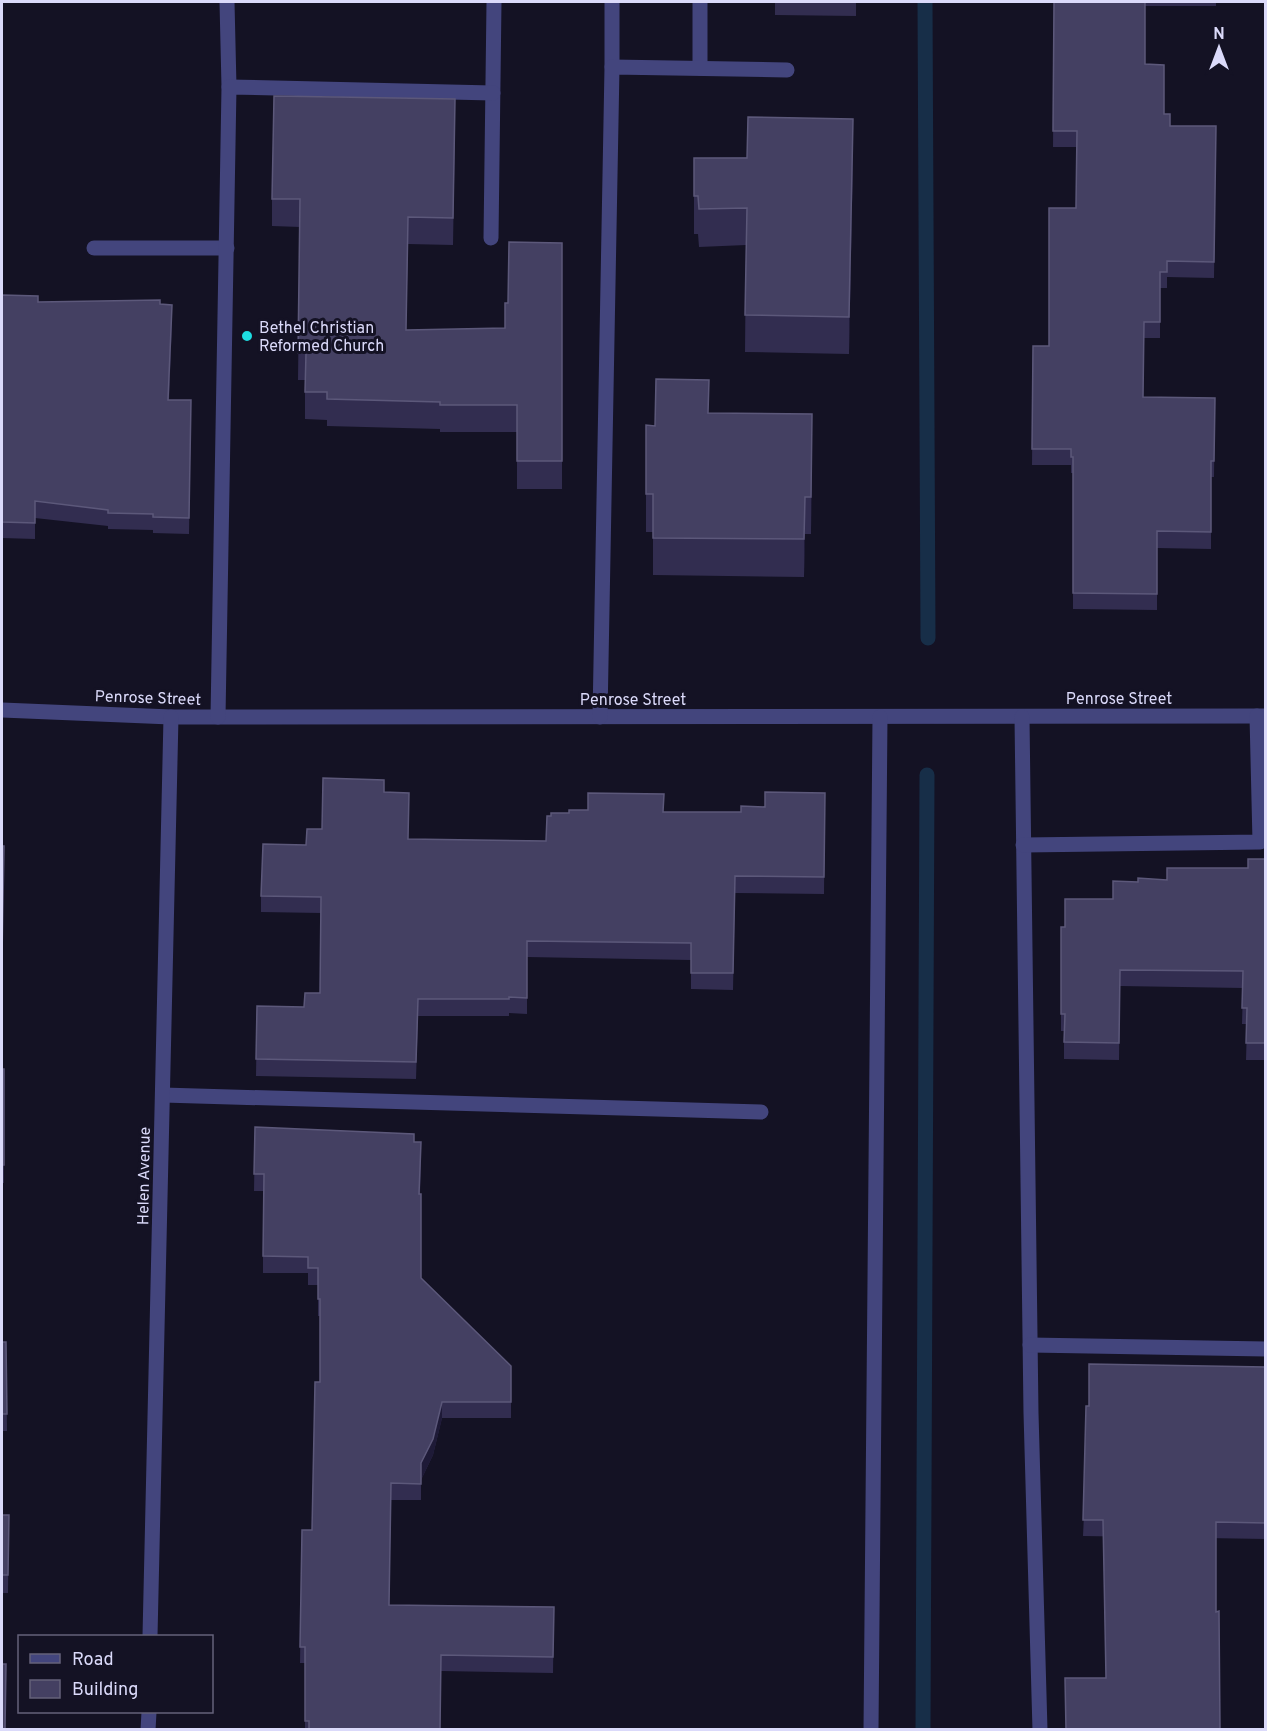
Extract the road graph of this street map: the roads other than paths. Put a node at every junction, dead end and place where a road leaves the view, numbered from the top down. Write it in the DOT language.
graph roads {
  1 [pos="227,2"];
  2 [pos="495,2"];
  3 [pos="612,2"];
  4 [pos="700,2"];
  5 [pos="612,67"];
  6 [pos="700,68"];
  7 [pos="787,70"];
  8 [pos="229,87"];
  9 [pos="493,93"];
  10 [pos="491,238"];
  11 [pos="94,248"];
  12 [pos="227,248"];
  13 [pos="2,710"];
  14 [pos="1261,716"];
  15 [pos="171,717"];
  16 [pos="218,717"];
  17 [pos="600,717"];
  18 [pos="880,717"];
  19 [pos="1022,717"];
  20 [pos="1023,845"];
  21 [pos="163,1095"];
  22 [pos="761,1112"];
  23 [pos="1030,1346"];
  24 [pos="1266,1349"];
  25 [pos="150,1635"];
  26 [pos="149,1713"];
  27 [pos="148,1730"];
  28 [pos="871,1730"];
  29 [pos="1040,1730"];
  1 -- 8 [label="street"];
  2 -- 9 [label="street"];
  3 -- 5 [label="street"];
  4 -- 6 [label="street"];
  5 -- 6 [label="street"];
  5 -- 17 [label="street"];
  6 -- 7 [label="street"];
  8 -- 9 [label="street"];
  8 -- 12 [label="street"];
  9 -- 10 [label="street"];
  11 -- 12 [label="street"];
  12 -- 16 [label="street"];
  13 -- 15 [label="street, Penrose Street"];
  14 -- 19 [label="street, Penrose Street"];
  14 -- 20 [label="street"];
  15 -- 16 [label="street, Penrose Street"];
  15 -- 21 [label="street, Helen Avenue"];
  16 -- 17 [label="street, Penrose Street"];
  17 -- 18 [label="street, Penrose Street"];
  18 -- 19 [label="street, Penrose Street"];
  18 -- 28 [label="street"];
  19 -- 20 [label="street"];
  20 -- 23 [label="street"];
  21 -- 22 [label="street"];
  21 -- 25 [label="street, Helen Avenue"];
  23 -- 24 [label="street"];
  23 -- 29 [label="street"];
  26 -- 27 [label="street"];
}
